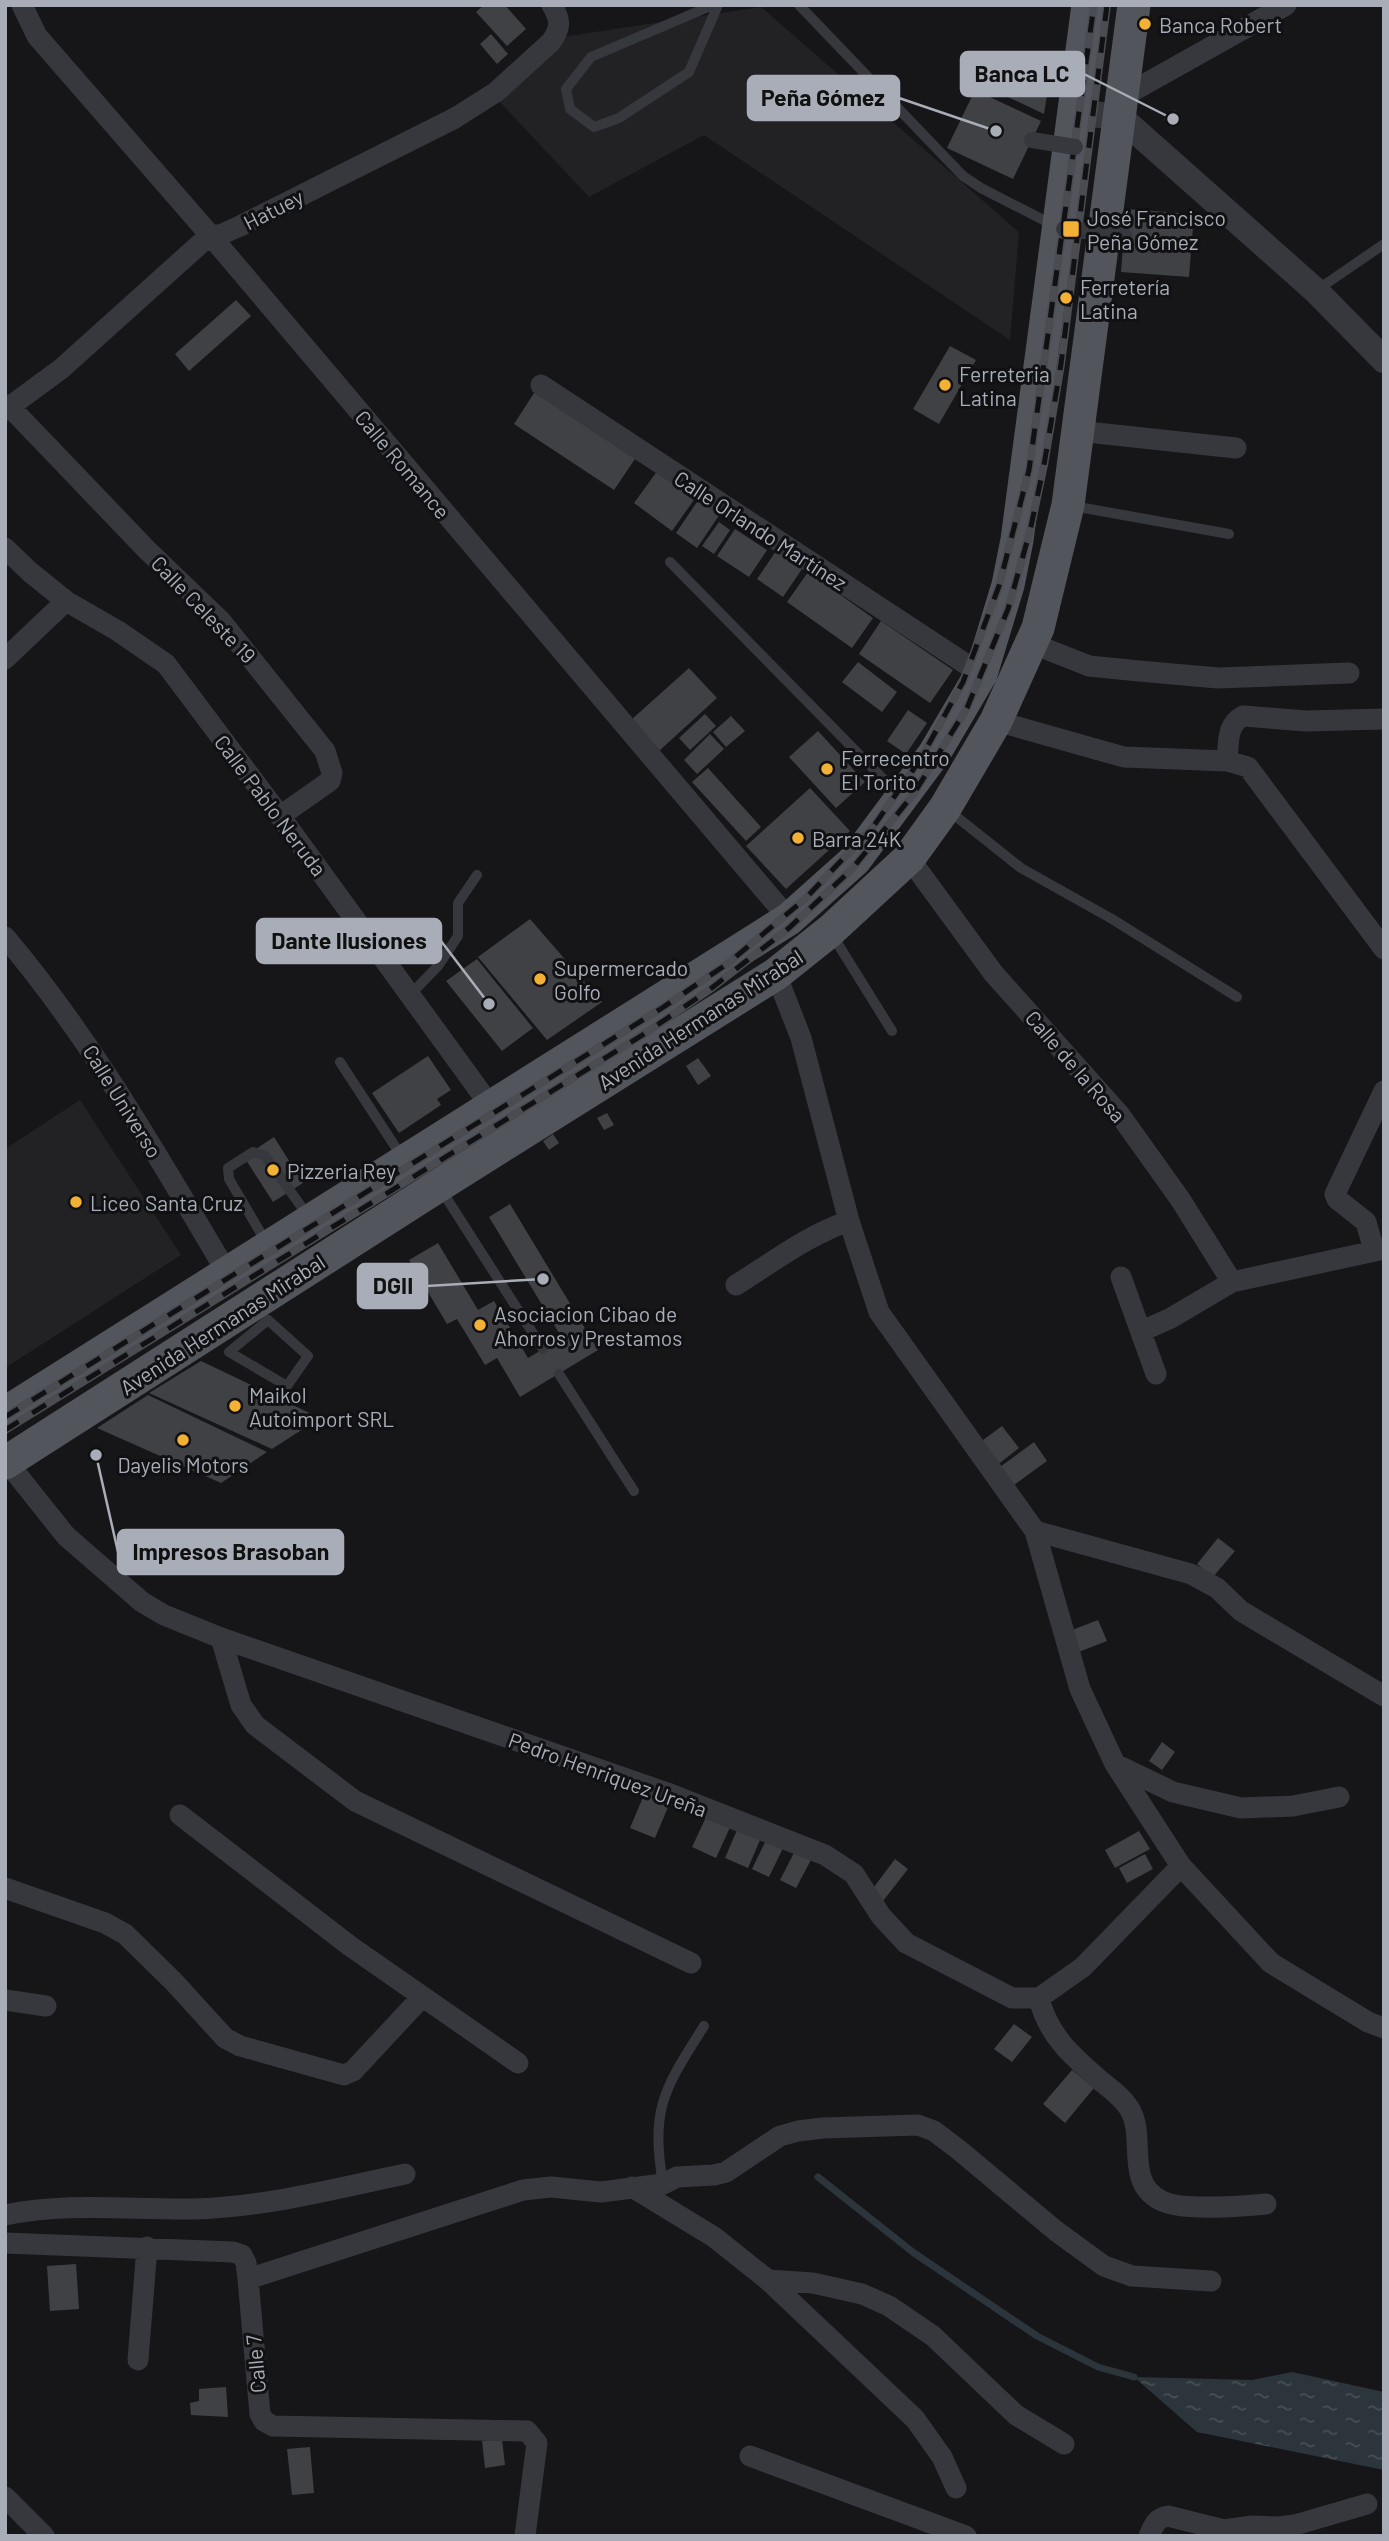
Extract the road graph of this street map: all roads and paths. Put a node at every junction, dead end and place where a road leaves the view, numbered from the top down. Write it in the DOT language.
graph roads {
  1 [pos="22,5"];
  2 [pos="552,5"];
  3 [pos="716,5"];
  4 [pos="799,5"];
  5 [pos="1088,5"];
  6 [pos="1134,5"];
  7 [pos="1286,5"];
  8 [pos="1121,107"];
  9 [pos="1073,112"];
  10 [pos="1031,140"];
  11 [pos="1075,147"];
  12 [pos="1061,228"];
  13 [pos="210,235"];
  14 [pos="1124,235"];
  15 [pos="1384,244"];
  16 [pos="1316,291"];
  17 [pos="1384,360"];
  18 [pos="541,385"];
  19 [pos="8,408"];
  20 [pos="1078,431"];
  21 [pos="1237,448"];
  22 [pos="1068,505"];
  23 [pos="1229,534"];
  24 [pos="5,548"];
  25 [pos="670,562"];
  26 [pos="66,601"];
  27 [pos="1031,643"];
  28 [pos="5,659"];
  29 [pos="1349,673"];
  30 [pos="981,674"];
  31 [pos="1384,719"];
  32 [pos="996,721"];
  33 [pos="1227,761"];
  34 [pos="902,798"];
  35 [pos="946,808"];
  36 [pos="281,816"];
  37 [pos="909,858"];
  38 [pos="478,875"];
  39 [pos="789,919"];
  40 [pos="830,931"];
  41 [pos="5,937"];
  42 [pos="1384,949"];
  43 [pos="776,974"];
  44 [pos="410,995"];
  45 [pos="1237,997"];
  46 [pos="892,1031"];
  47 [pos="340,1062"];
  48 [pos="1384,1091"];
  49 [pos="492,1108"];
  50 [pos="406,1162"];
  51 [pos="438,1186"];
  52 [pos="849,1221"];
  53 [pos="311,1222"];
  54 [pos="270,1248"];
  55 [pos="1377,1249"];
  56 [pos="228,1274"];
  57 [pos="1121,1277"];
  58 [pos="1231,1282"];
  59 [pos="736,1285"];
  60 [pos="251,1319"];
  61 [pos="1142,1331"];
  62 [pos="543,1349"];
  63 [pos="559,1374"];
  64 [pos="1156,1374"];
  65 [pos="5,1413"];
  66 [pos="6,1462"];
  67 [pos="634,1491"];
  68 [pos="1035,1531"];
  69 [pos="221,1638"];
  70 [pos="1384,1696"];
  71 [pos="1115,1764"];
  72 [pos="1339,1797"];
  73 [pos="180,1815"];
  74 [pos="1181,1866"];
  75 [pos="5,1888"];
  76 [pos="691,1963"];
  77 [pos="421,1998"];
  78 [pos="1039,1998"];
  79 [pos="6,1999"];
  80 [pos="46,2006"];
  81 [pos="704,2026"];
  82 [pos="1384,2028"];
  83 [pos="518,2063"];
  84 [pos="405,2174"];
  85 [pos="663,2184"];
  86 [pos="632,2188"];
  87 [pos="1266,2204"];
  88 [pos="5,2215"];
  89 [pos="5,2243"];
  90 [pos="146,2247"];
  91 [pos="248,2280"];
  92 [pos="768,2280"];
  93 [pos="1211,2281"];
  94 [pos="138,2360"];
  95 [pos="1065,2444"];
  96 [pos="750,2456"];
  97 [pos="956,2488"];
  98 [pos="5,2497"];
  99 [pos="1367,2504"];
  100 [pos="44,2536"];
  101 [pos="525,2536"];
  102 [pos="966,2536"];
  103 [pos="1149,2536"];
  1 -- 13 [label="street, Calle Romance"];
  2 -- 13 [label="street, Hatuey"];
  3 -- 3 [label="lane"];
  4 -- 12 [label="lane"];
  5 -- 9 [label="main road, Avenida Hermanas Mirabal"];
  6 -- 8 [label="main road, Avenida Hermanas Mirabal"];
  7 -- 8 [label="street"];
  8 -- 9 [label="street"];
  8 -- 16 [label="street"];
  8 -- 20 [label="main road, Avenida Hermanas Mirabal"];
  9 -- 12 [label="main road, Avenida Hermanas Mirabal"];
  10 -- 11 [label="street, bridge"];
  12 -- 14 [label="street, bridge"];
  12 -- 30 [label="main road, Avenida Hermanas Mirabal"];
  13 -- 19 [label="street, Hatuey"];
  13 -- 39 [label="street, Calle Romance"];
  15 -- 16 [label="lane"];
  16 -- 17 [label="street"];
  18 -- 30 [label="street, Calle Orlando Martínez"];
  19 -- 36 [label="street, Calle Celeste 19"];
  20 -- 21 [label="street"];
  20 -- 22 [label="main road, Avenida Hermanas Mirabal"];
  22 -- 23 [label="lane"];
  22 -- 27 [label="main road, Avenida Hermanas Mirabal"];
  24 -- 26 [label="street, Calle Pablo Neruda"];
  25 -- 34 [label="lane"];
  26 -- 28 [label="street"];
  26 -- 36 [label="street, Calle Pablo Neruda"];
  27 -- 29 [label="street"];
  27 -- 32 [label="main road, Avenida Hermanas Mirabal"];
  30 -- 34 [label="main road, Avenida Hermanas Mirabal"];
  31 -- 33 [label="street"];
  32 -- 33 [label="street"];
  32 -- 35 [label="main road, Avenida Hermanas Mirabal"];
  33 -- 42 [label="street"];
  34 -- 39 [label="main road, Avenida Hermanas Mirabal"];
  35 -- 37 [label="main road, Avenida Hermanas Mirabal"];
  35 -- 45 [label="lane"];
  36 -- 44 [label="street, Calle Pablo Neruda"];
  37 -- 40 [label="main road, Avenida Hermanas Mirabal"];
  37 -- 58 [label="street, Calle de la Rosa"];
  38 -- 44 [label="lane"];
  39 -- 49 [label="main road, Avenida Hermanas Mirabal"];
  40 -- 43 [label="main road, Avenida Hermanas Mirabal"];
  40 -- 46 [label="lane"];
  41 -- 56 [label="street, Calle Universo"];
  43 -- 51 [label="main road, Avenida Hermanas Mirabal"];
  43 -- 52 [label="street"];
  44 -- 49 [label="street, Calle Pablo Neruda"];
  47 -- 50 [label="lane"];
  48 -- 55 [label="street"];
  49 -- 50 [label="main road, Avenida Hermanas Mirabal"];
  50 -- 53 [label="main road, Avenida Hermanas Mirabal"];
  51 -- 60 [label="main road, Avenida Hermanas Mirabal"];
  51 -- 62 [label="lane"];
  52 -- 59 [label="street"];
  52 -- 68 [label="street"];
  53 -- 54 [label="main road, Avenida Hermanas Mirabal"];
  53 -- 54 [label="lane"];
  54 -- 56 [label="main road, Avenida Hermanas Mirabal"];
  55 -- 58 [label="street"];
  56 -- 65 [label="main road, Avenida Hermanas Mirabal"];
  57 -- 61 [label="street"];
  58 -- 61 [label="street"];
  60 -- 60 [label="lane"];
  60 -- 66 [label="main road, Avenida Hermanas Mirabal"];
  61 -- 64 [label="street"];
  63 -- 67 [label="lane"];
  66 -- 69 [label="street, Pedro Henriquez Ureña"];
  68 -- 70 [label="street"];
  68 -- 71 [label="street"];
  69 -- 76 [label="street"];
  69 -- 78 [label="street, Pedro Henriquez Ureña"];
  71 -- 72 [label="street"];
  71 -- 74 [label="street"];
  73 -- 77 [label="street"];
  74 -- 78 [label="street"];
  74 -- 82 [label="street"];
  75 -- 77 [label="street"];
  77 -- 83 [label="street"];
  78 -- 87 [label="street"];
  79 -- 80 [label="street"];
  81 -- 85 [label="lane"];
  84 -- 88 [label="street"];
  85 -- 86 [label="street"];
  85 -- 93 [label="street"];
  86 -- 91 [label="street"];
  86 -- 92 [label="street"];
  89 -- 90 [label="street, Calle 7"];
  90 -- 91 [label="street, Calle 7"];
  90 -- 94 [label="street"];
  91 -- 101 [label="street, Calle 7"];
  92 -- 95 [label="street"];
  92 -- 97 [label="street"];
  96 -- 102 [label="street"];
  98 -- 100 [label="street"];
  99 -- 103 [label="street"];
}
